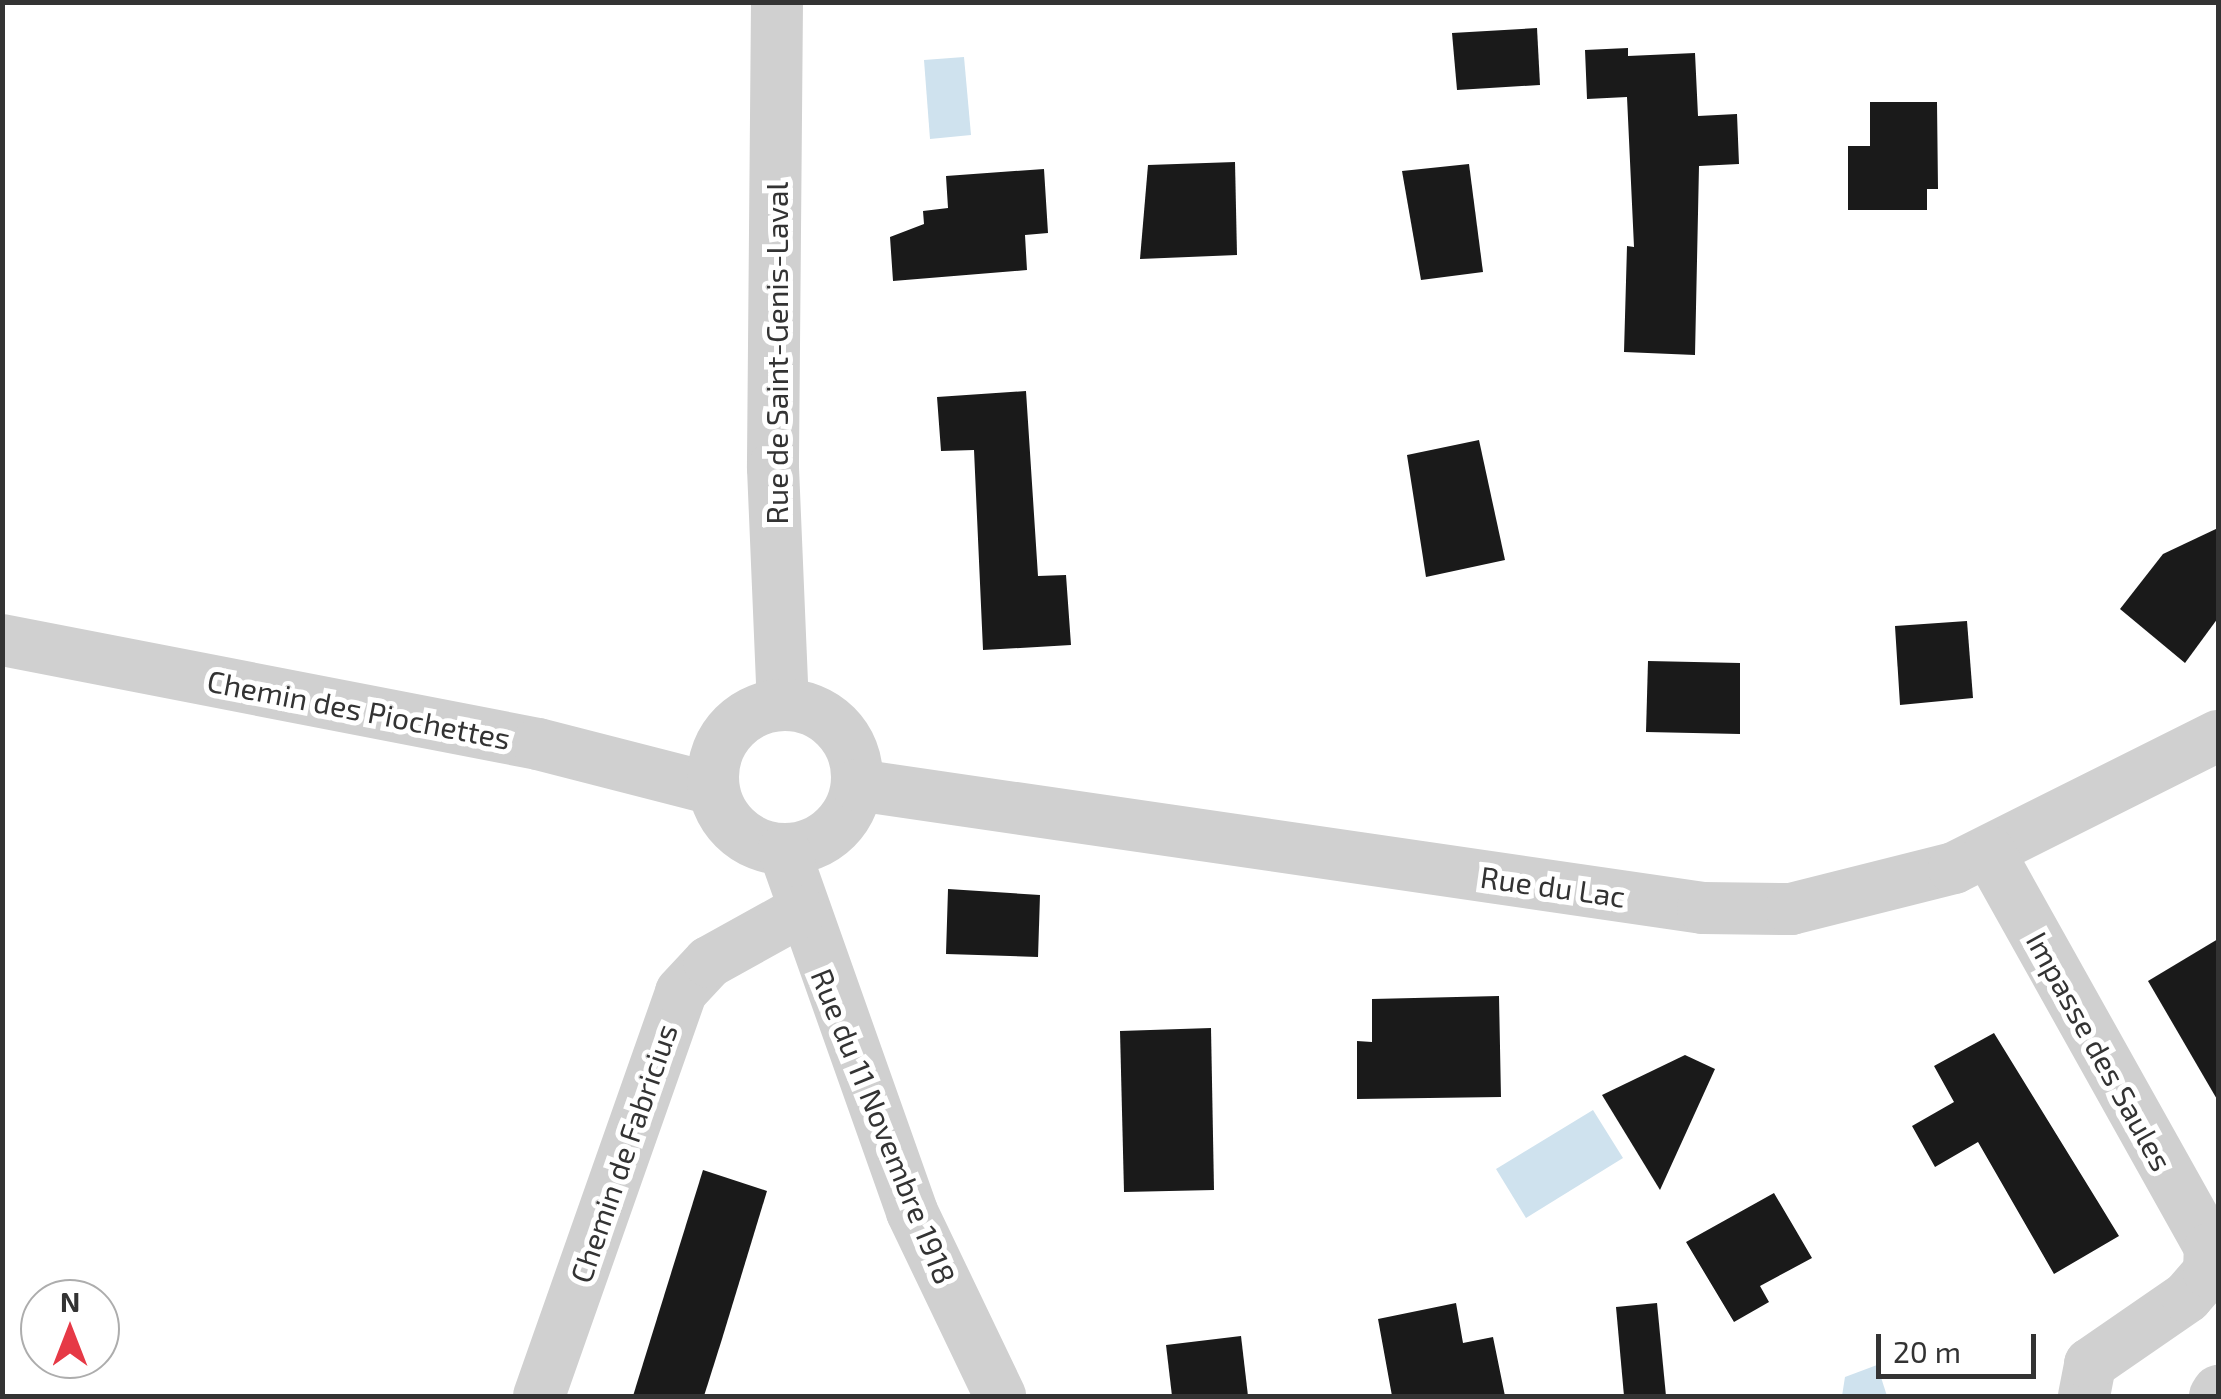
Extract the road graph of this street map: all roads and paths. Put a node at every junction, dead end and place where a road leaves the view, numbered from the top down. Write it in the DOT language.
graph roads {
  1 [pos="777,2"];
  2 [pos="2,640"];
  3 [pos="783,704"];
  4 [pos="2218,736"];
  5 [pos="857,785"];
  6 [pos="713,789"];
  7 [pos="784,850"];
  8 [pos="1989,852"];
  9 [pos="801,910"];
  10 [pos="2214,1255"];
  11 [pos="539,1396"];
  12 [pos="1000,1396"];
  13 [pos="2084,1396"];
  1 -- 3 [label="street, Rue de Saint-Genis-Laval"];
  2 -- 6 [label="street, Chemin des Piochettes"];
  3 -- 5 [label="street"];
  3 -- 6 [label="street"];
  4 -- 8 [label="street, Rue du Lac"];
  5 -- 7 [label="street"];
  5 -- 8 [label="street, Rue du Lac"];
  6 -- 7 [label="street"];
  7 -- 9 [label="street, Rue du 11 Novembre 1918"];
  8 -- 10 [label="street, Impasse des Saules"];
  9 -- 11 [label="street, Chemin de Fabricius"];
  9 -- 12 [label="street, Rue du 11 Novembre 1918"];
  10 -- 13 [label="street, Impasse des Saules"];
}
